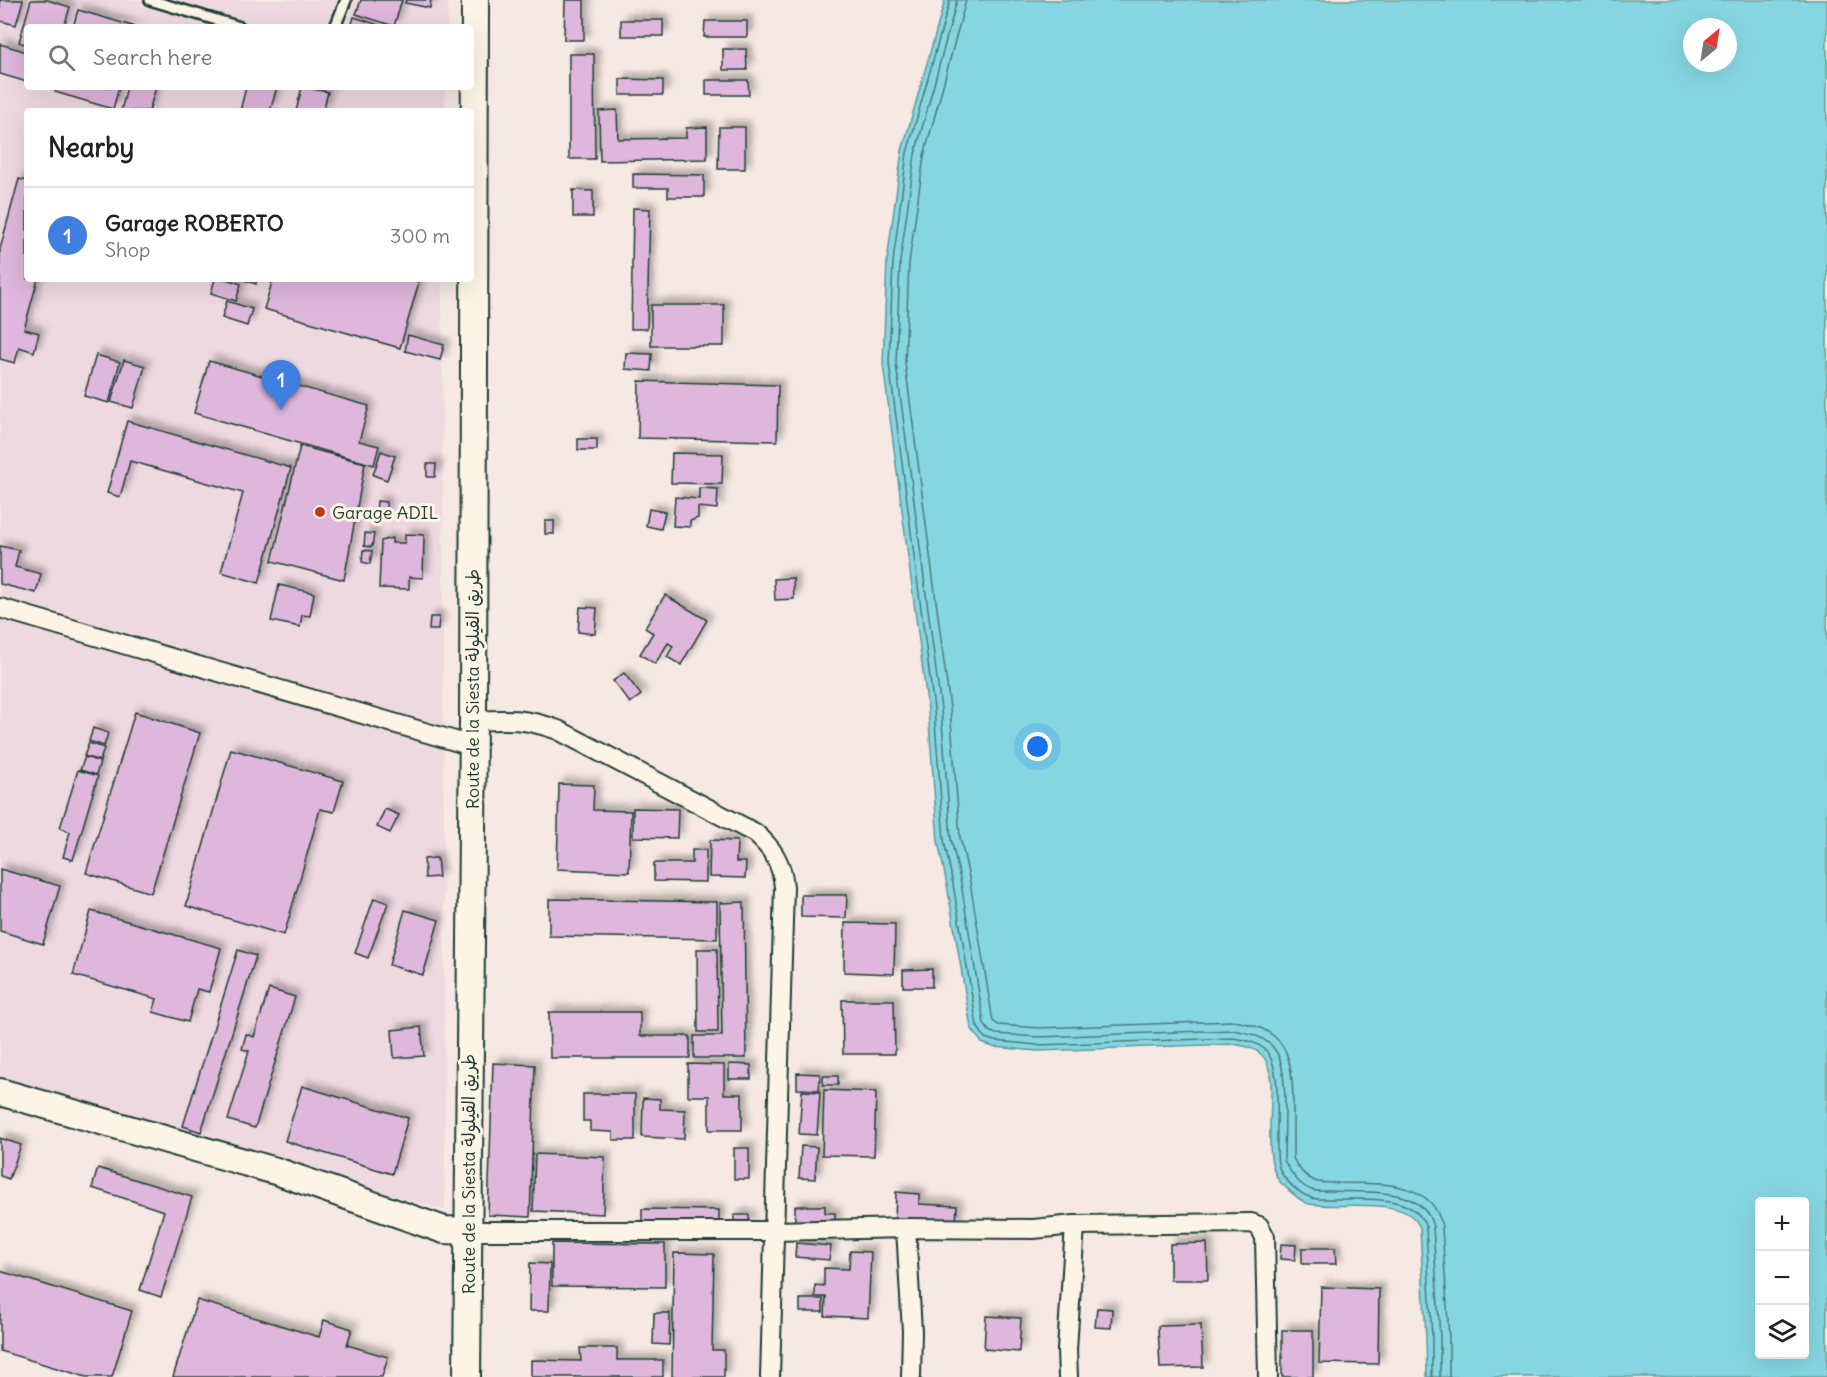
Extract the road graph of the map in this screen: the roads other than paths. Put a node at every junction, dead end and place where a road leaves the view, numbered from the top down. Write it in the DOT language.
graph roads {
  1 [pos="150,0"];
  2 [pos="346,0"];
  3 [pos="475,0"];
  4 [pos="230,24"];
  5 [pos="336,24"];
  6 [pos="0,608"];
  7 [pos="473,721"];
  8 [pos="472,746"];
  9 [pos="0,1092"];
  10 [pos="1075,1225"];
  11 [pos="906,1228"];
  12 [pos="467,1231"];
  13 [pos="774,1231"];
  14 [pos="467,1377"];
  15 [pos="770,1377"];
  16 [pos="911,1377"];
  17 [pos="1068,1377"];
  18 [pos="1268,1377"];
  1 -- 4 [label="lane"];
  2 -- 5 [label="lane"];
  3 -- 7 [label="main road, Route de la Siesta طريق القيلولة"];
  6 -- 8 [label="street"];
  7 -- 8 [label="main road, Route de la Siesta طريق القيلولة"];
  7 -- 13 [label="street"];
  8 -- 12 [label="main road, Route de la Siesta طريق القيلولة"];
  9 -- 12 [label="main road"];
  10 -- 11 [label="street"];
  10 -- 17 [label="street"];
  10 -- 18 [label="street"];
  11 -- 13 [label="street"];
  11 -- 16 [label="street"];
  12 -- 13 [label="street"];
  12 -- 14 [label="main road, Route de la Siesta طريق القيلولة"];
  13 -- 15 [label="street"];
}
